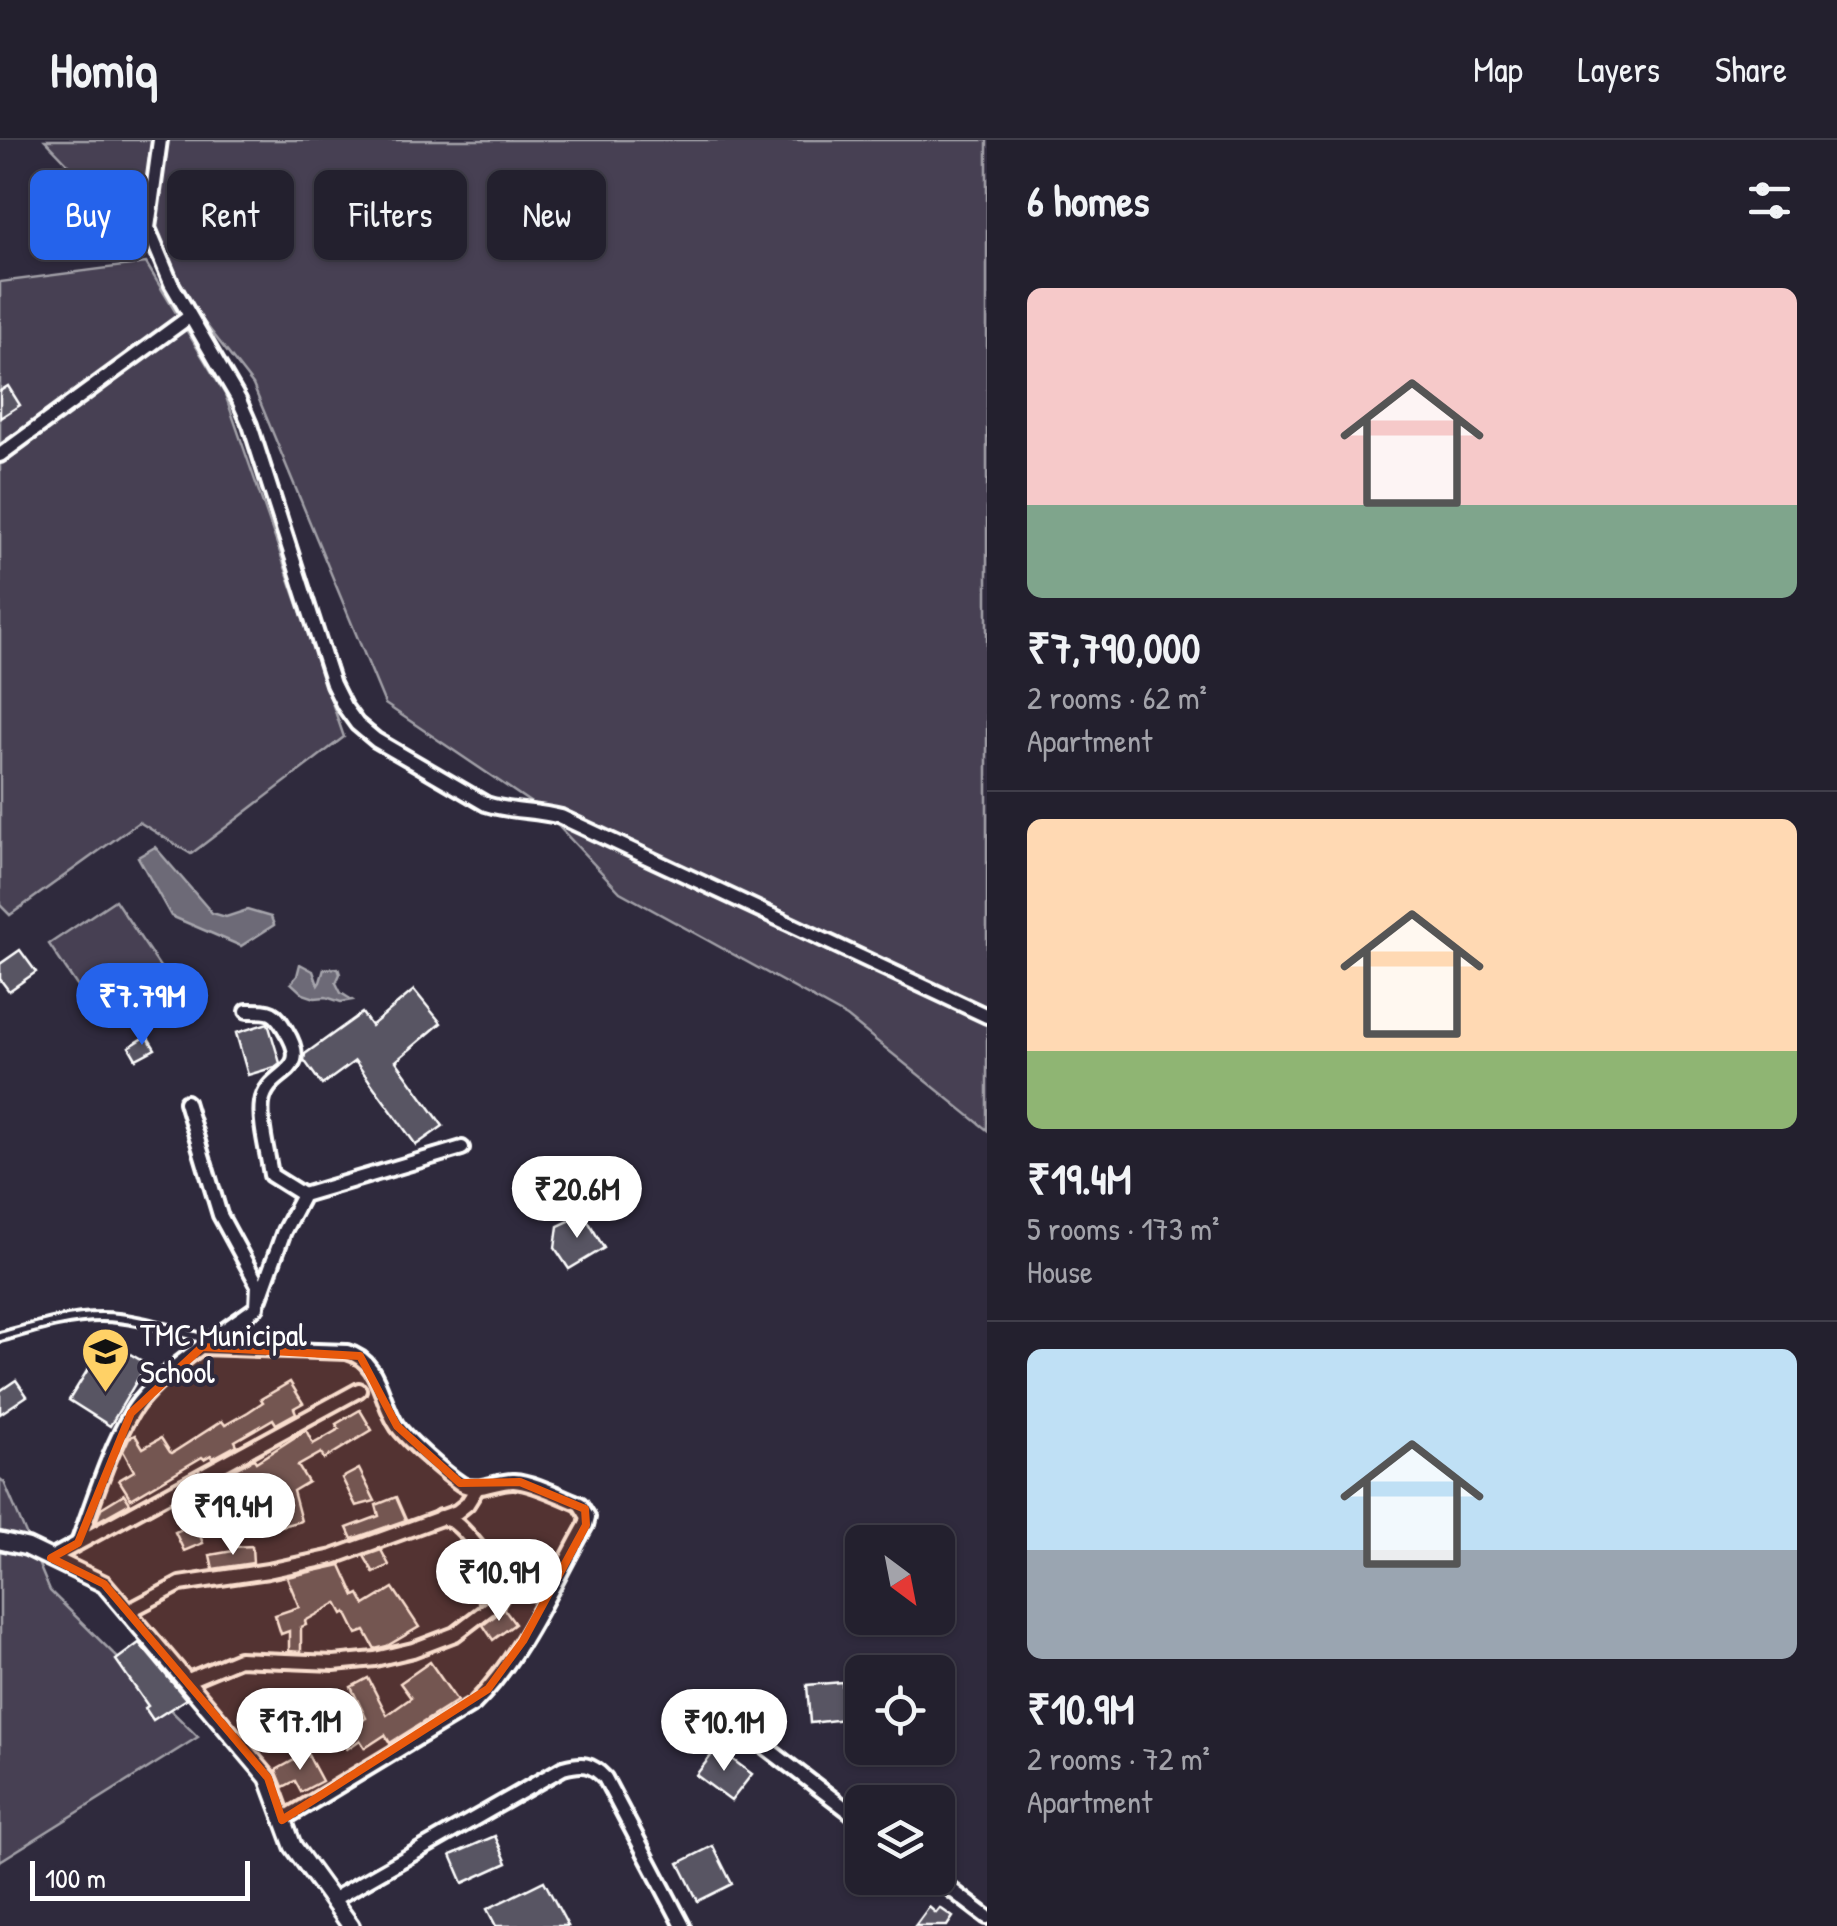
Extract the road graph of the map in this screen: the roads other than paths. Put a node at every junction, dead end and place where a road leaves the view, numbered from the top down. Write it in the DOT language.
graph roads {
  1 [pos="160,140"];
  2 [pos="189,317"];
  3 [pos="0,455"];
  4 [pos="248,1011"];
  5 [pos="987,1016"];
  6 [pos="186,1102"];
  7 [pos="462,1148"];
  8 [pos="303,1195"];
  9 [pos="257,1307"];
  10 [pos="0,1336"];
  11 [pos="206,1344"];
  12 [pos="358,1390"];
  13 [pos="477,1488"];
  14 [pos="440,1517"];
  15 [pos="0,1540"];
  16 [pos="78,1542"];
  17 [pos="50,1558"];
  18 [pos="127,1612"];
  19 [pos="186,1681"];
  20 [pos="764,1746"];
  21 [pos="845,1808"];
  22 [pos="282,1820"];
  23 [pos="955,1893"];
  24 [pos="332,1900"];
  25 [pos="987,1917"];
  26 [pos="351,1926"];
  27 [pos="683,1926"];
  1 -- 2 [label="street"];
  2 -- 3 [label="street"];
  2 -- 5 [label="street"];
  4 -- 8 [label="street"];
  6 -- 9 [label="street"];
  7 -- 8 [label="street"];
  8 -- 9 [label="street"];
  9 -- 11 [label="street"];
  10 -- 11 [label="lane"];
  11 -- 13 [label="street"];
  11 -- 16 [label="street"];
  12 -- 16 [label="street"];
  13 -- 14 [label="street"];
  13 -- 22 [label="street"];
  14 -- 18 [label="street"];
  14 -- 19 [label="street"];
  15 -- 17 [label="street"];
  16 -- 17 [label="street"];
  17 -- 18 [label="street"];
  18 -- 19 [label="street"];
  19 -- 22 [label="street"];
  20 -- 21 [label="street"];
  22 -- 24 [label="street"];
  23 -- 25 [label="street"];
  24 -- 26 [label="street"];
  24 -- 27 [label="street"];
}
